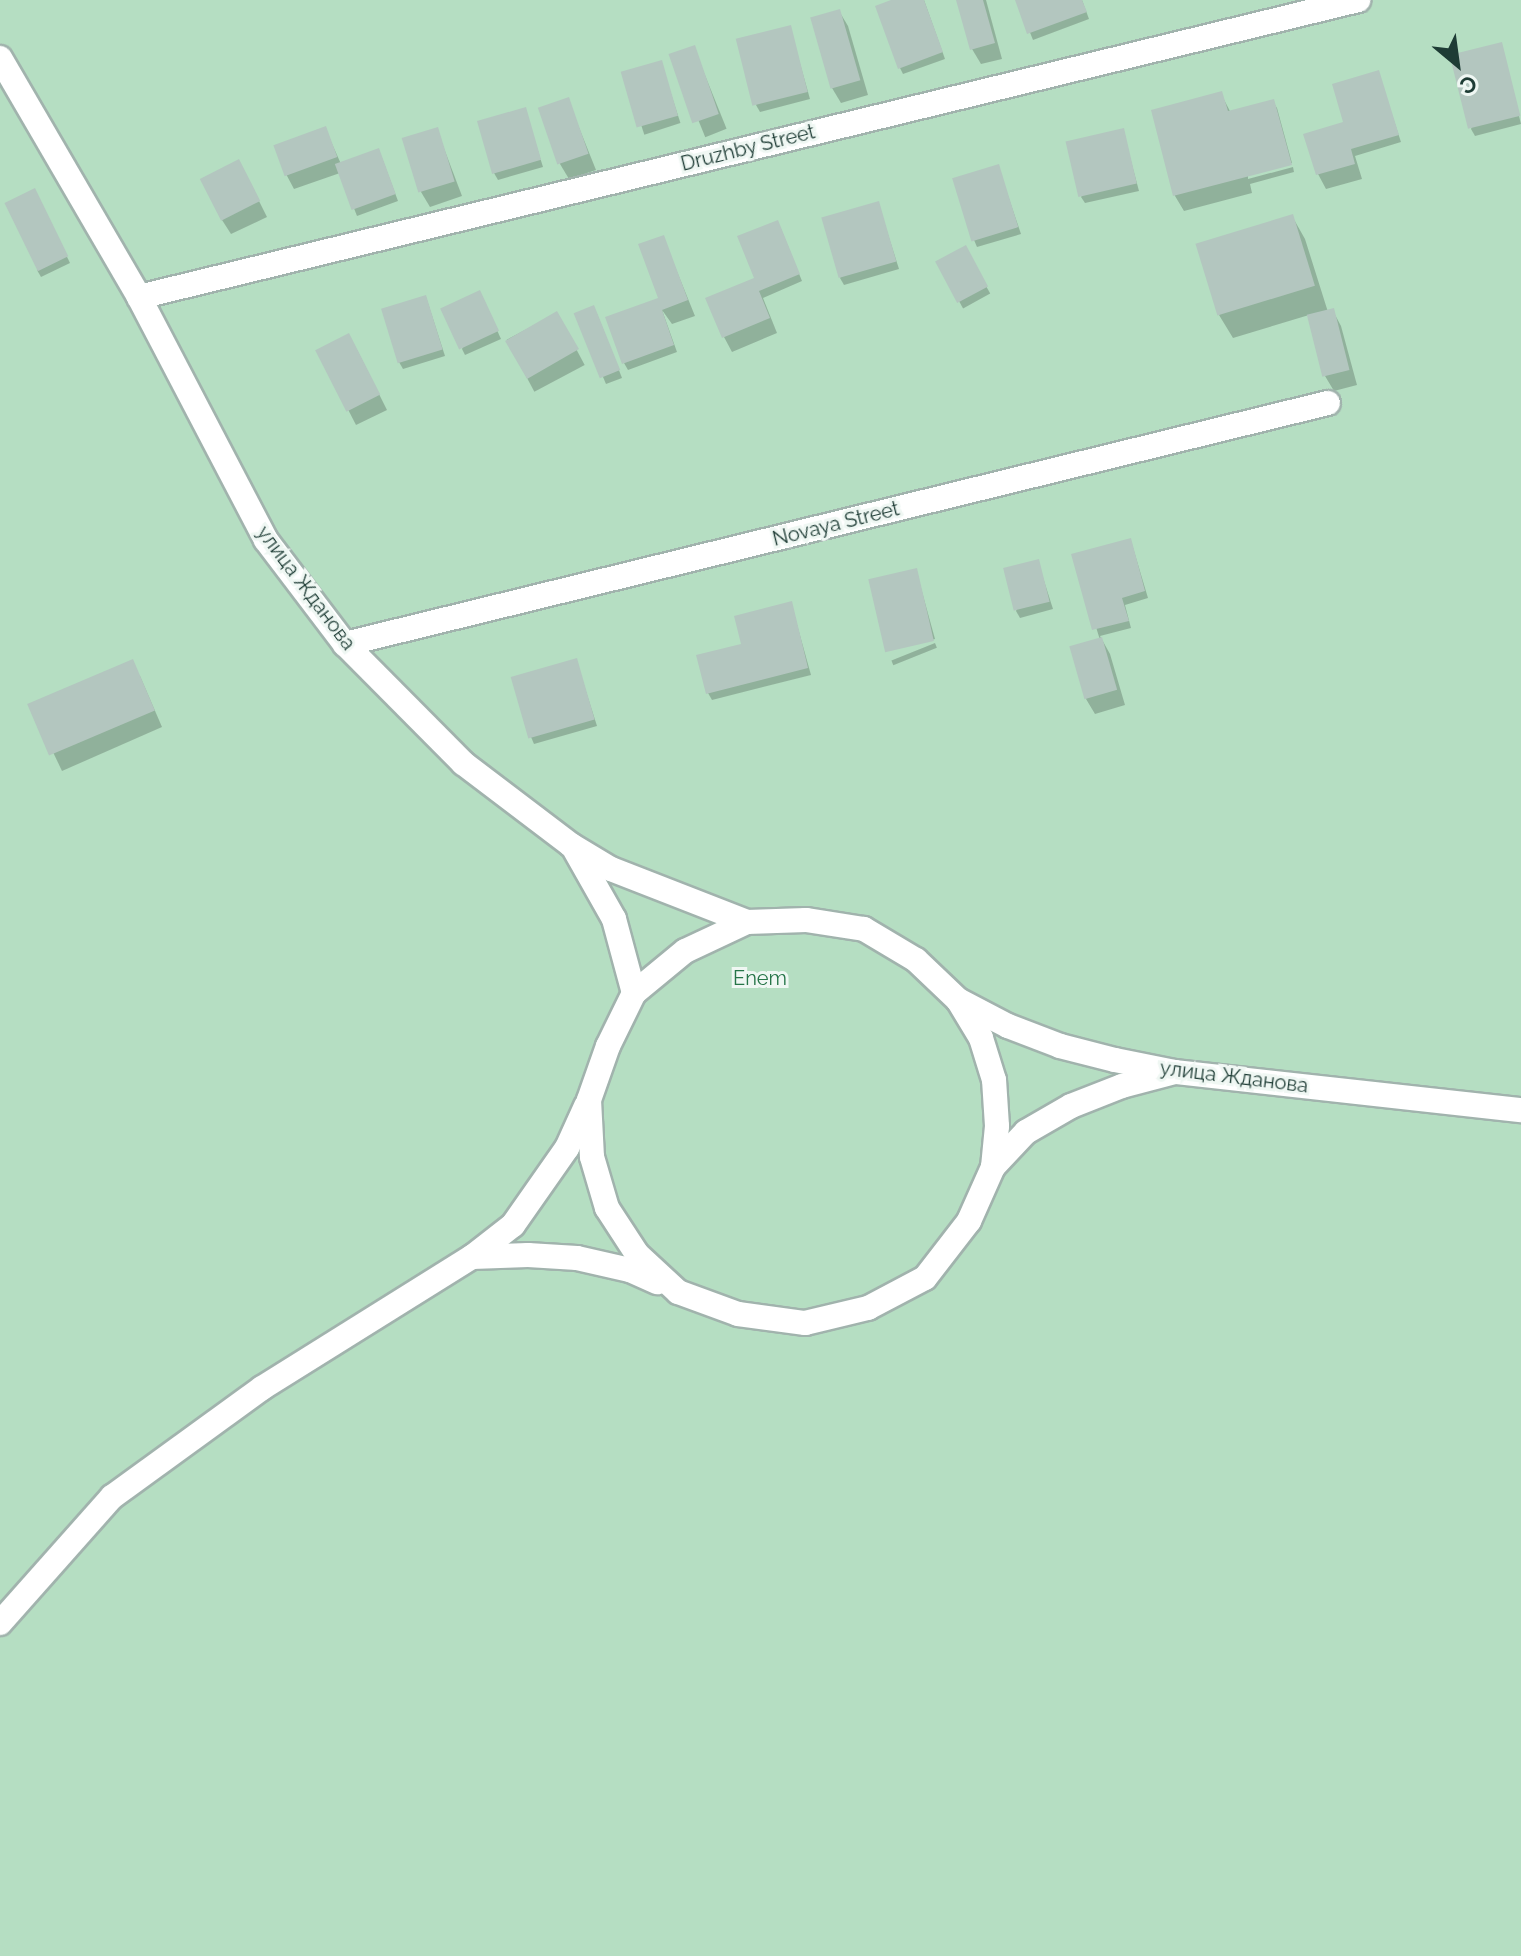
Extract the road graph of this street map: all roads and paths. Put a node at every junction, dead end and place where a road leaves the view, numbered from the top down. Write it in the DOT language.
graph roads {
  1 [pos="1358,0"];
  2 [pos="0,58"];
  3 [pos="139,297"];
  4 [pos="1328,403"];
  5 [pos="345,644"];
  6 [pos="571,845"];
  7 [pos="747,922"];
  8 [pos="634,993"];
  9 [pos="958,1000"];
  10 [pos="1175,1072"];
  11 [pos="589,1100"];
  12 [pos="1521,1110"];
  13 [pos="993,1167"];
  14 [pos="472,1257"];
  15 [pos="678,1292"];
  16 [pos="0,1623"];
  1 -- 3 [label="street, Druzhby Street"];
  2 -- 3 [label="street, улица Жданова"];
  3 -- 5 [label="street, улица Жданова"];
  4 -- 5 [label="street, Novaya Street"];
  5 -- 6 [label="street, улица Жданова"];
  6 -- 7 [label="street, улица Жданова"];
  6 -- 8 [label="street"];
  7 -- 8 [label="street, улица Жданова"];
  7 -- 9 [label="street, улица Жданова"];
  8 -- 11 [label="street, улица Жданова"];
  9 -- 10 [label="street, улица Жданова"];
  9 -- 13 [label="street, улица Жданова"];
  10 -- 12 [label="street, улица Жданова"];
  10 -- 13 [label="street"];
  11 -- 14 [label="street"];
  11 -- 15 [label="street, улица Жданова"];
  13 -- 15 [label="street, улица Жданова"];
  14 -- 15 [label="street"];
  14 -- 16 [label="street"];
}
